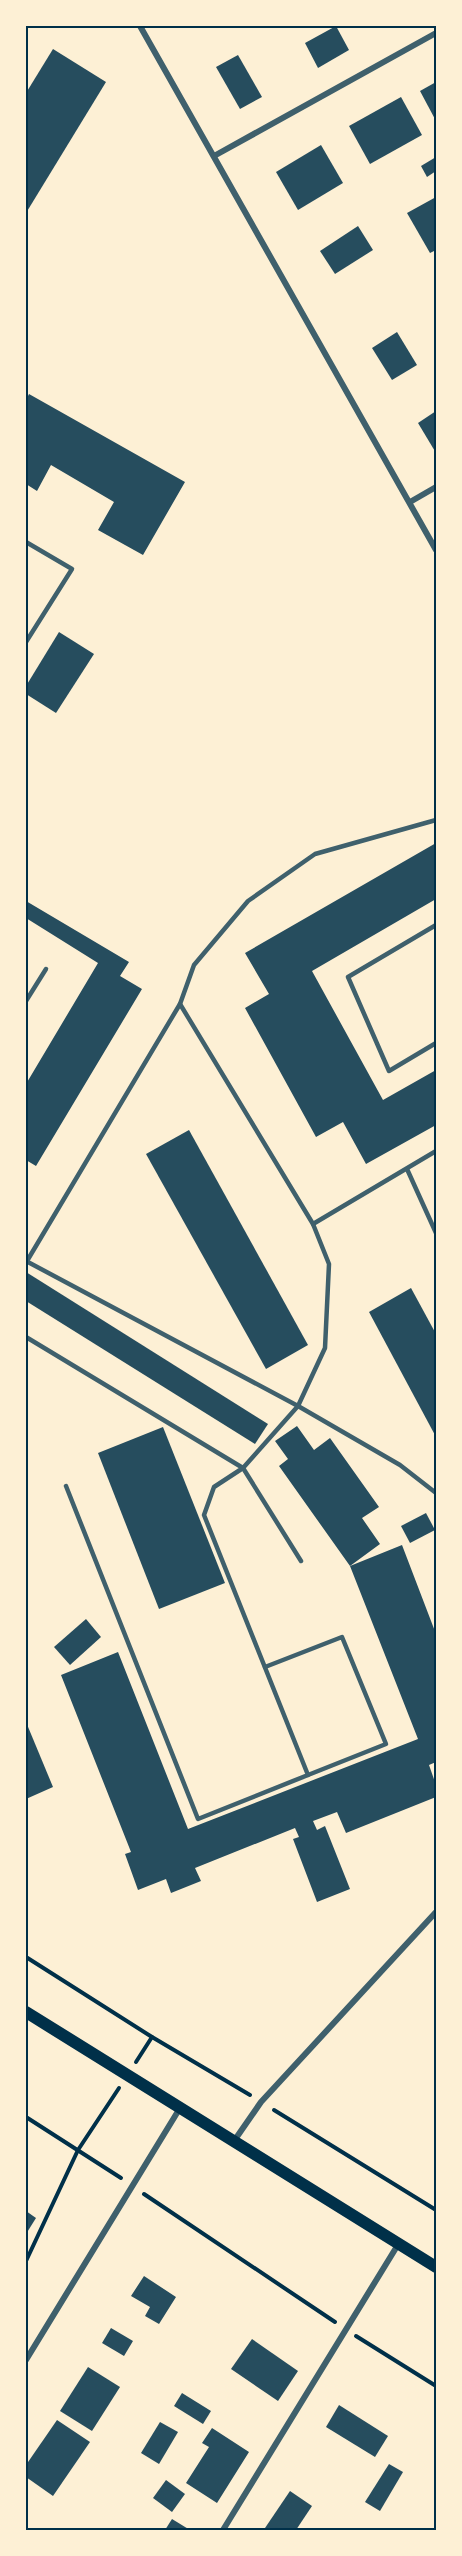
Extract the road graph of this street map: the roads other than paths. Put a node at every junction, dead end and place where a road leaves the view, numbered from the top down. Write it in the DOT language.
graph roads {
  1 [pos="140,26"];
  2 [pos="436,33"];
  3 [pos="214,156"];
  4 [pos="436,487"];
  5 [pos="410,502"];
  6 [pos="26,542"];
  7 [pos="436,550"];
  8 [pos="26,642"];
  9 [pos="436,820"];
  10 [pos="436,925"];
  11 [pos="45,969"];
  12 [pos="26,1002"];
  13 [pos="180,1004"];
  14 [pos="436,1043"];
  15 [pos="436,1151"];
  16 [pos="406,1168"];
  17 [pos="313,1224"];
  18 [pos="436,1233"];
  19 [pos="26,1261"];
  20 [pos="26,1337"];
  21 [pos="298,1406"];
  22 [pos="243,1468"];
  23 [pos="66,1486"];
  24 [pos="436,1493"];
  25 [pos="301,1561"];
  26 [pos="265,1667"];
  27 [pos="308,1775"];
  28 [pos="436,1912"];
  29 [pos="26,2012"];
  30 [pos="180,2108"];
  31 [pos="234,2141"];
  32 [pos="399,2243"];
  33 [pos="436,2267"];
  34 [pos="26,2360"];
  35 [pos="223,2530"];
  1 -- 3 [label="street"];
  2 -- 3 [label="street"];
  3 -- 5 [label="street"];
  4 -- 5 [label="street"];
  5 -- 7 [label="street"];
  6 -- 8 [label="lane"];
  9 -- 13 [label="lane"];
  10 -- 14 [label="lane"];
  11 -- 12 [label="lane"];
  13 -- 17 [label="lane"];
  13 -- 19 [label="lane"];
  15 -- 16 [label="lane"];
  16 -- 17 [label="lane"];
  16 -- 18 [label="lane"];
  17 -- 21 [label="lane"];
  19 -- 21 [label="lane"];
  20 -- 22 [label="lane"];
  21 -- 22 [label="lane"];
  21 -- 24 [label="lane"];
  22 -- 25 [label="lane"];
  22 -- 26 [label="lane"];
  23 -- 27 [label="lane"];
  26 -- 27 [label="lane"];
  26 -- 27 [label="lane"];
  28 -- 31 [label="street"];
  29 -- 30 [label="main road"];
  30 -- 31 [label="main road"];
  30 -- 34 [label="street"];
  31 -- 32 [label="main road"];
  32 -- 33 [label="main road"];
  32 -- 35 [label="street"];
}
